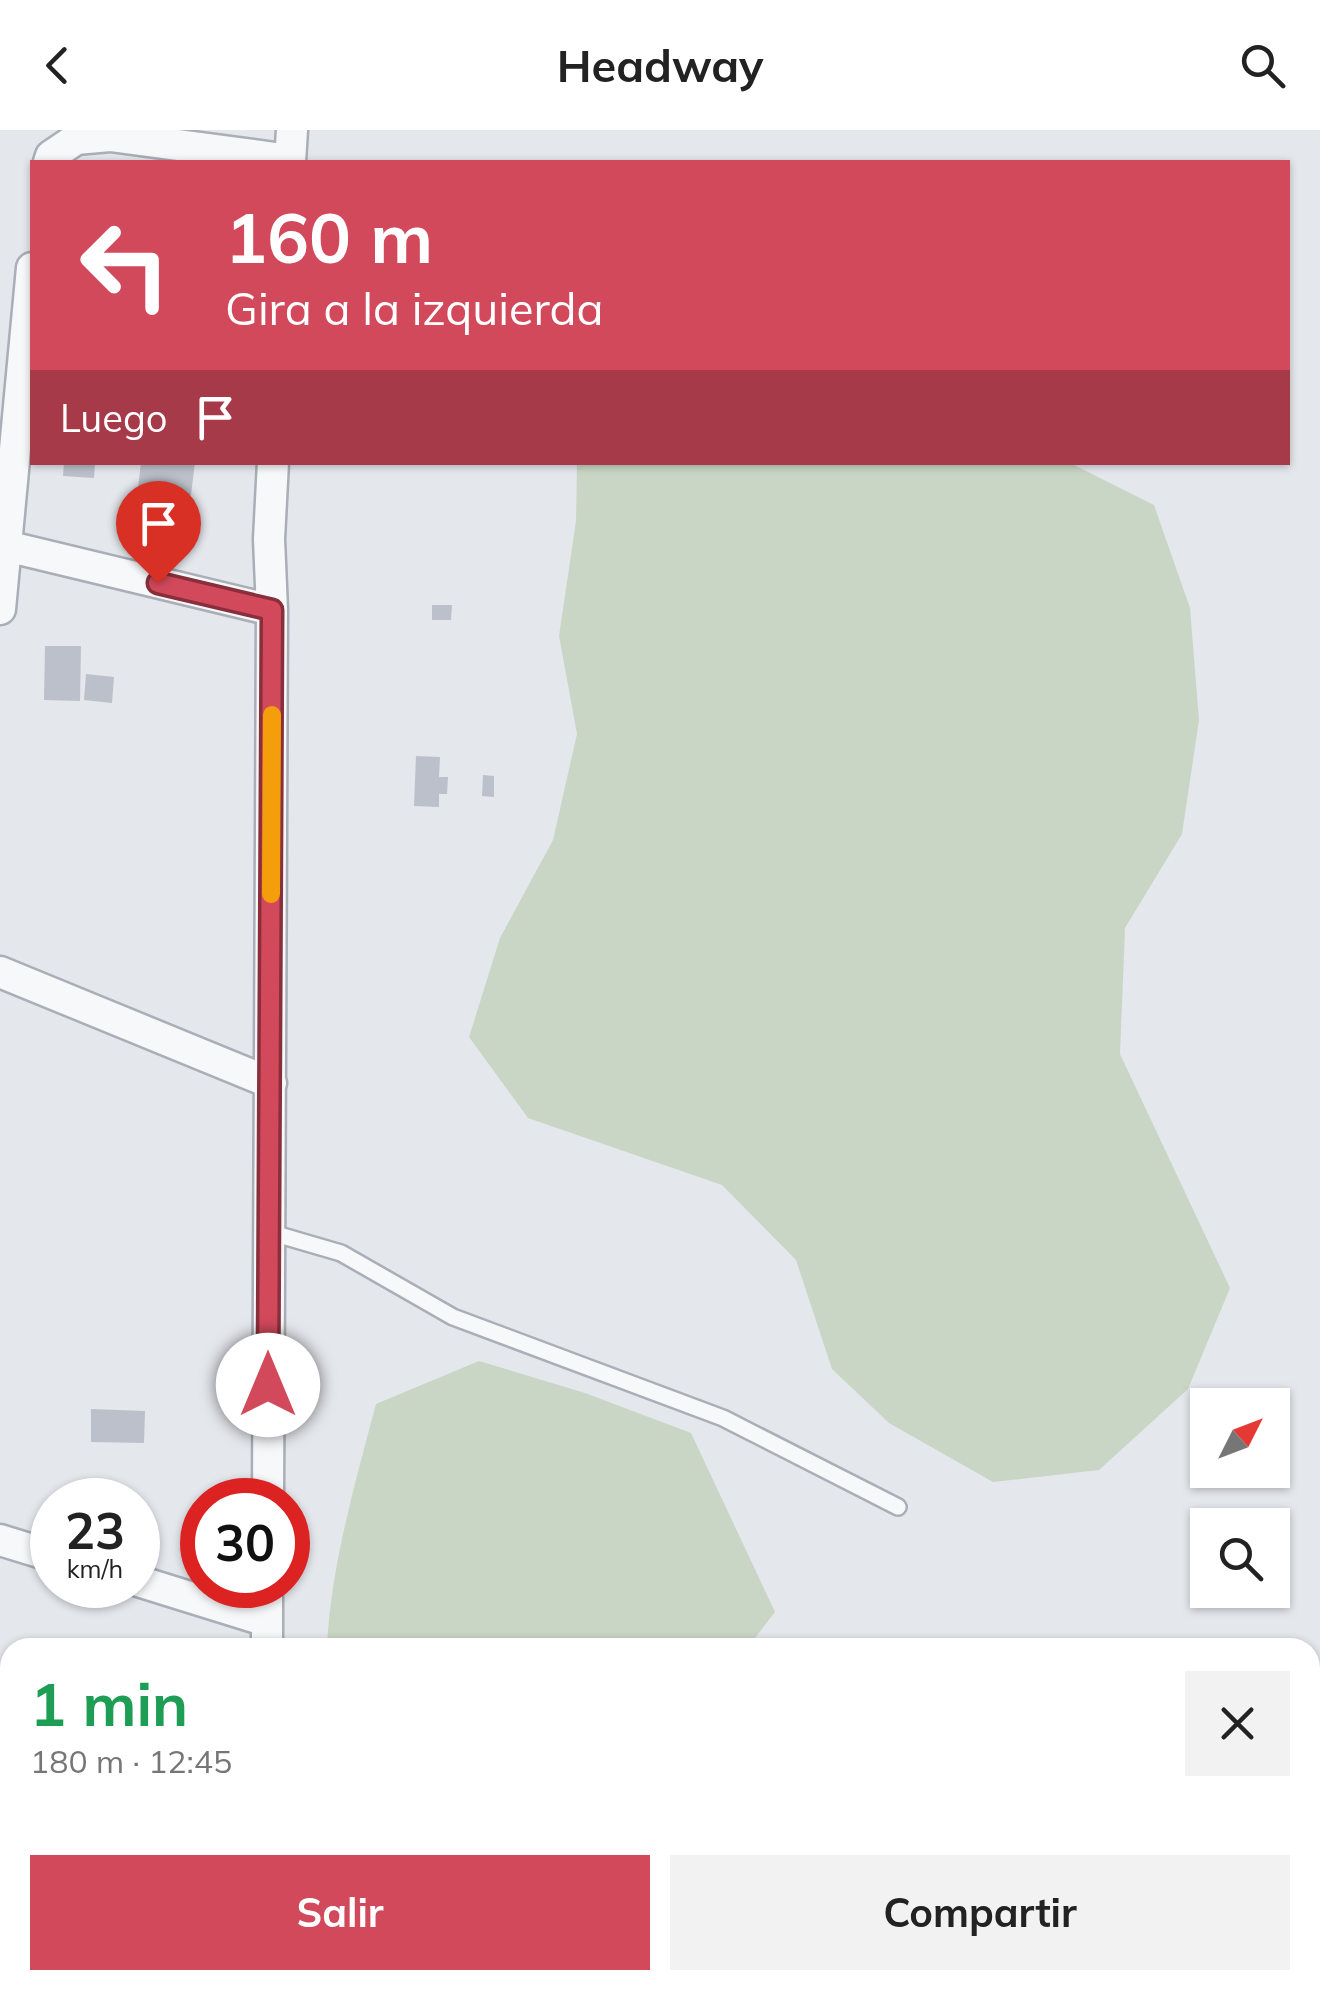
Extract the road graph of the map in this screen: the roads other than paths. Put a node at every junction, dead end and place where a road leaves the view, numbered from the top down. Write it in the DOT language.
graph roads {
  1 [pos="290,151"];
  2 [pos="50,160"];
  3 [pos="30,289"];
  4 [pos="273,465"];
  5 [pos="6,546"];
  6 [pos="0,609"];
  7 [pos="272,610"];
  8 [pos="0,972"];
  9 [pos="271,1083"];
  10 [pos="269,1232"];
  11 [pos="268,1478"];
  12 [pos="898,1507"];
  13 [pos="0,1540"];
  14 [pos="30,1549"];
  15 [pos="160,1591"];
  16 [pos="267,1608"];
  17 [pos="267,1634"];
  1 -- 2 [label="street"];
  3 -- 5 [label="street"];
  4 -- 7 [label="street"];
  5 -- 6 [label="street"];
  5 -- 7 [label="street"];
  7 -- 9 [label="street"];
  8 -- 9 [label="street"];
  9 -- 10 [label="street"];
  10 -- 11 [label="street"];
  10 -- 12 [label="lane"];
  13 -- 14 [label="street"];
  15 -- 17 [label="street"];
  16 -- 17 [label="street"];
}
